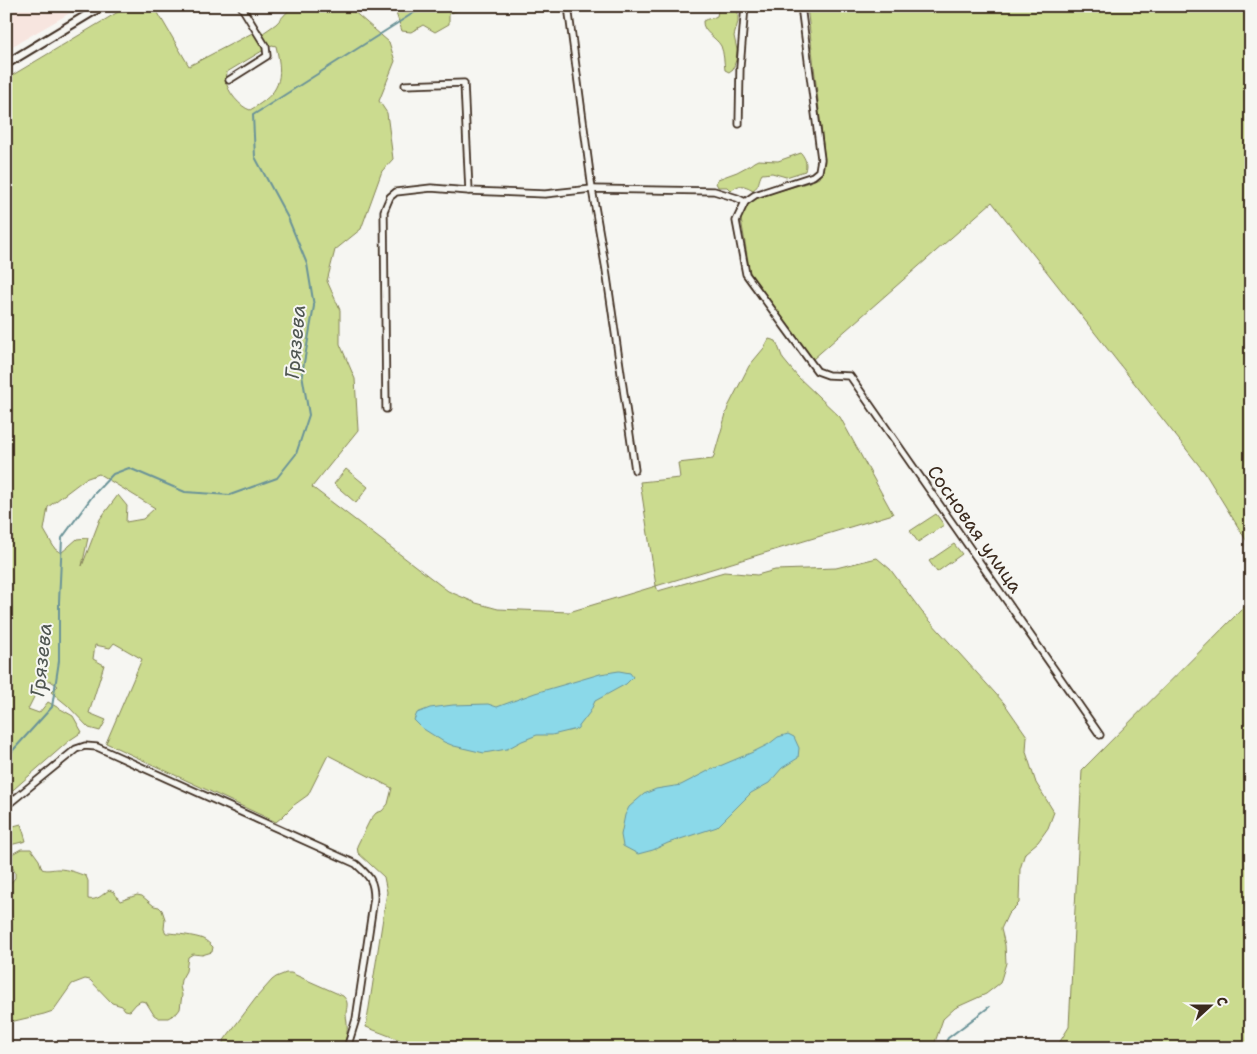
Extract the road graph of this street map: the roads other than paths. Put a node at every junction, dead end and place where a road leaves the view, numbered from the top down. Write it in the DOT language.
graph roads {
  1 [pos="102,6"];
  2 [pos="241,6"];
  3 [pos="568,6"];
  4 [pos="744,6"];
  5 [pos="801,6"];
  6 [pos="6,64"];
  7 [pos="229,80"];
  8 [pos="405,85"];
  9 [pos="739,124"];
  10 [pos="592,189"];
  11 [pos="469,191"];
  12 [pos="745,202"];
  13 [pos="386,410"];
  14 [pos="635,470"];
  15 [pos="1100,735"];
  16 [pos="6,806"];
  17 [pos="347,1048"];
  1 -- 6 [label="street"];
  2 -- 7 [label="street"];
  3 -- 10 [label="street"];
  4 -- 9 [label="street"];
  5 -- 12 [label="street"];
  8 -- 11 [label="street"];
  10 -- 11 [label="street"];
  10 -- 12 [label="street"];
  10 -- 14 [label="street"];
  11 -- 13 [label="street"];
  12 -- 15 [label="street, Сосновая улица"];
  16 -- 17 [label="street"];
}
